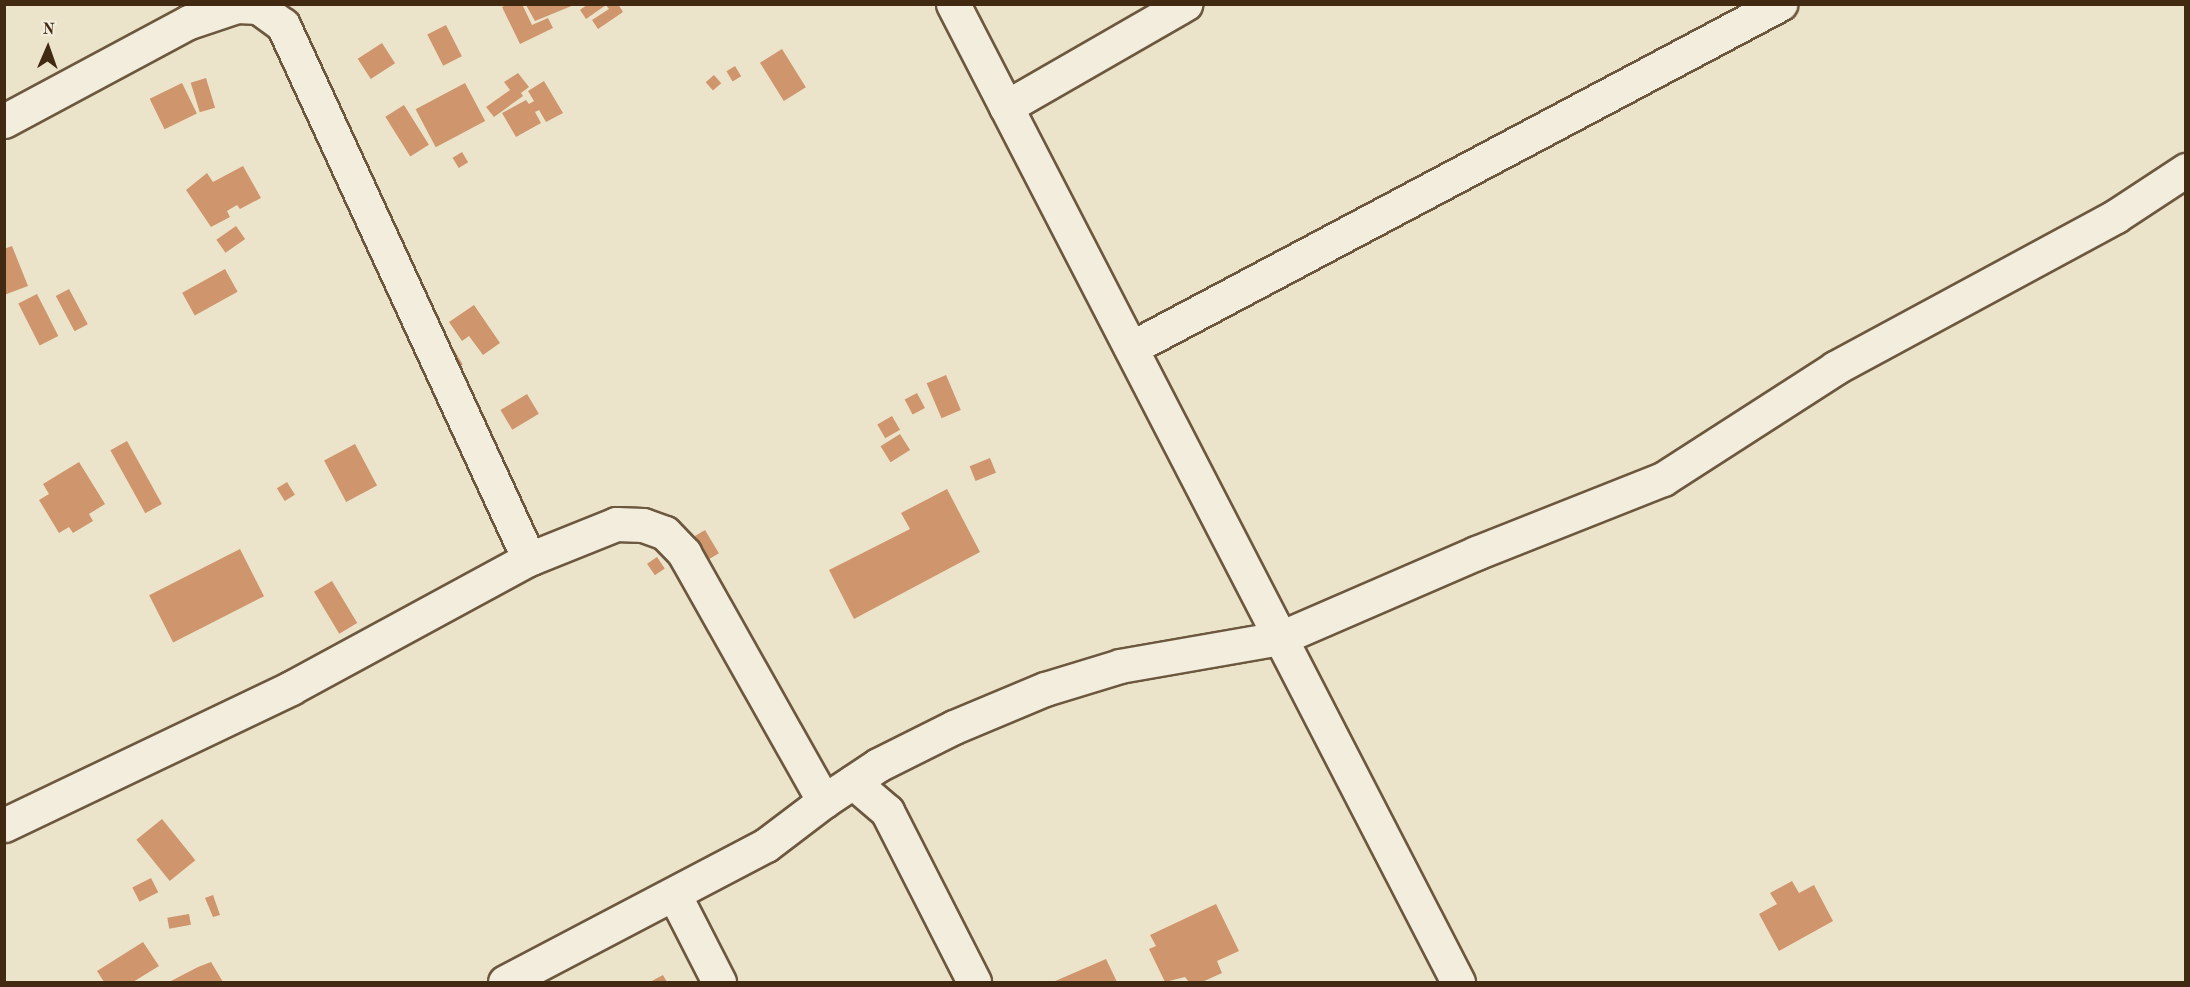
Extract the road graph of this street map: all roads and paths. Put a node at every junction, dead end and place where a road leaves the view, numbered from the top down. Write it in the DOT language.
graph roads {
  1 [pos="953,4"];
  2 [pos="1185,4"];
  3 [pos="1780,4"];
  4 [pos="1006,107"];
  5 [pos="4,120"];
  6 [pos="2186,170"];
  7 [pos="1131,348"];
  8 [pos="529,559"];
  9 [pos="1280,638"];
  10 [pos="853,782"];
  11 [pos="824,801"];
  12 [pos="4,825"];
  13 [pos="675,896"];
  14 [pos="505,982"];
  15 [pos="719,982"];
  16 [pos="974,982"];
  17 [pos="1458,982"];
  1 -- 4 [label="street"];
  2 -- 4 [label="street"];
  3 -- 7 [label="street"];
  4 -- 7 [label="street"];
  5 -- 8 [label="street"];
  6 -- 9 [label="street"];
  7 -- 9 [label="street"];
  8 -- 11 [label="street"];
  8 -- 12 [label="street"];
  9 -- 10 [label="street"];
  9 -- 17 [label="street"];
  10 -- 11 [label="street"];
  10 -- 16 [label="street"];
  11 -- 13 [label="street"];
  13 -- 14 [label="street"];
  13 -- 15 [label="street"];
}
